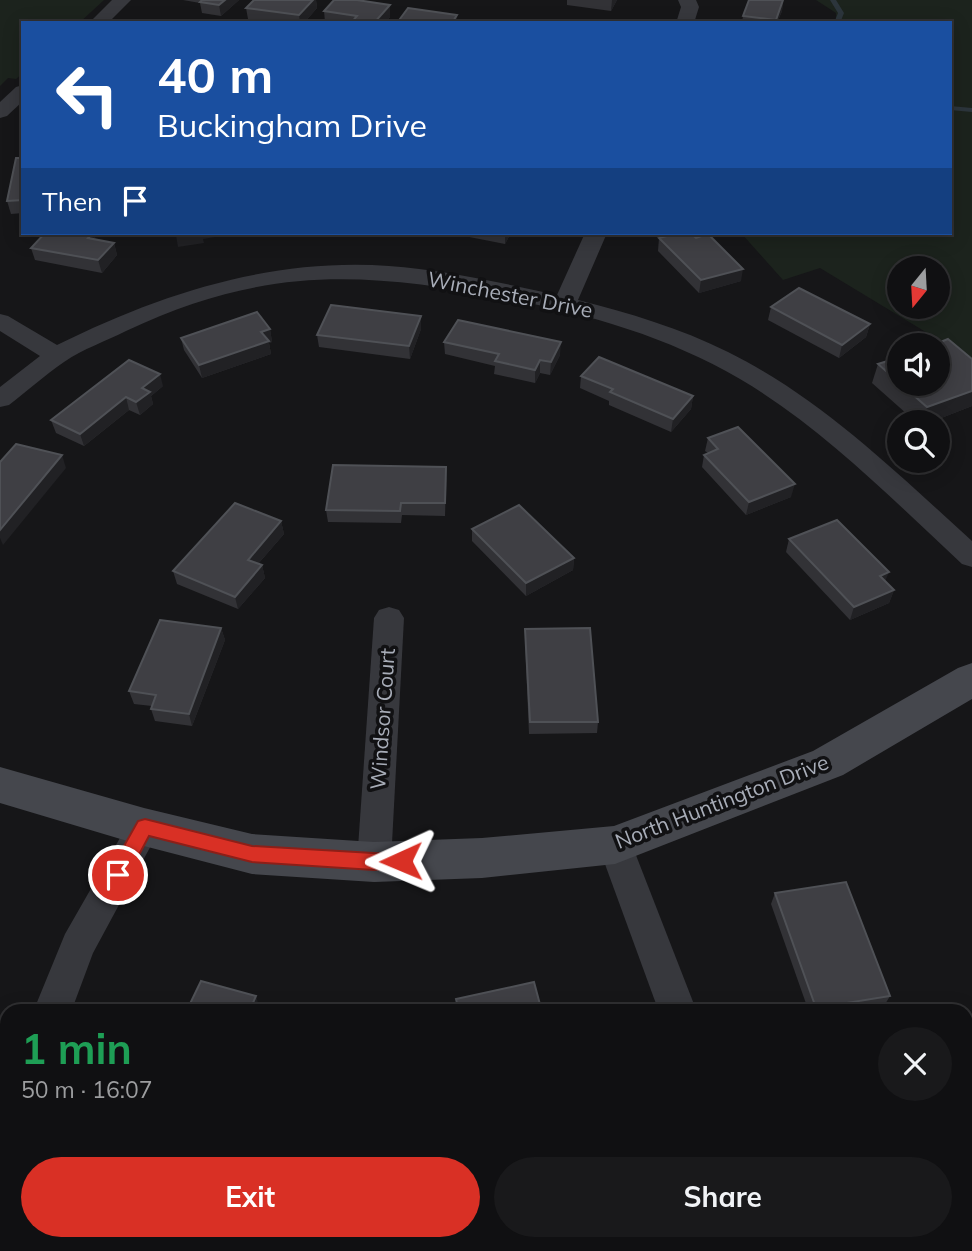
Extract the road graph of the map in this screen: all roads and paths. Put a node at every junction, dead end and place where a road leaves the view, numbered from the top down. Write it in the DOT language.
graph roads {
  1 [pos="122,0"];
  2 [pos="687,0"];
  3 [pos="100,21"];
  4 [pos="686,21"];
  5 [pos="21,93"];
  6 [pos="0,112"];
  7 [pos="595,235"];
  8 [pos="565,302"];
  9 [pos="0,321"];
  10 [pos="57,356"];
  11 [pos="0,399"];
  12 [pos="972,557"];
  13 [pos="389,618"];
  14 [pos="972,679"];
  15 [pos="0,785"];
  16 [pos="145,827"];
  17 [pos="615,845"];
  18 [pos="374,862"];
  19 [pos="55,1004"];
  20 [pos="675,1004"];
  1 -- 3 [label="street"];
  2 -- 4 [label="street"];
  5 -- 6 [label="street"];
  7 -- 8 [label="street"];
  8 -- 10 [label="street, Winchester Drive"];
  8 -- 12 [label="street, Winchester Drive"];
  9 -- 10 [label="street"];
  10 -- 11 [label="street, Winchester Drive"];
  13 -- 18 [label="street, Windsor Court"];
  14 -- 17 [label="street, North Huntington Drive"];
  15 -- 16 [label="street, North Huntington Drive"];
  16 -- 18 [label="street, North Huntington Drive"];
  16 -- 19 [label="street"];
  17 -- 18 [label="street, North Huntington Drive"];
  17 -- 20 [label="street"];
}
